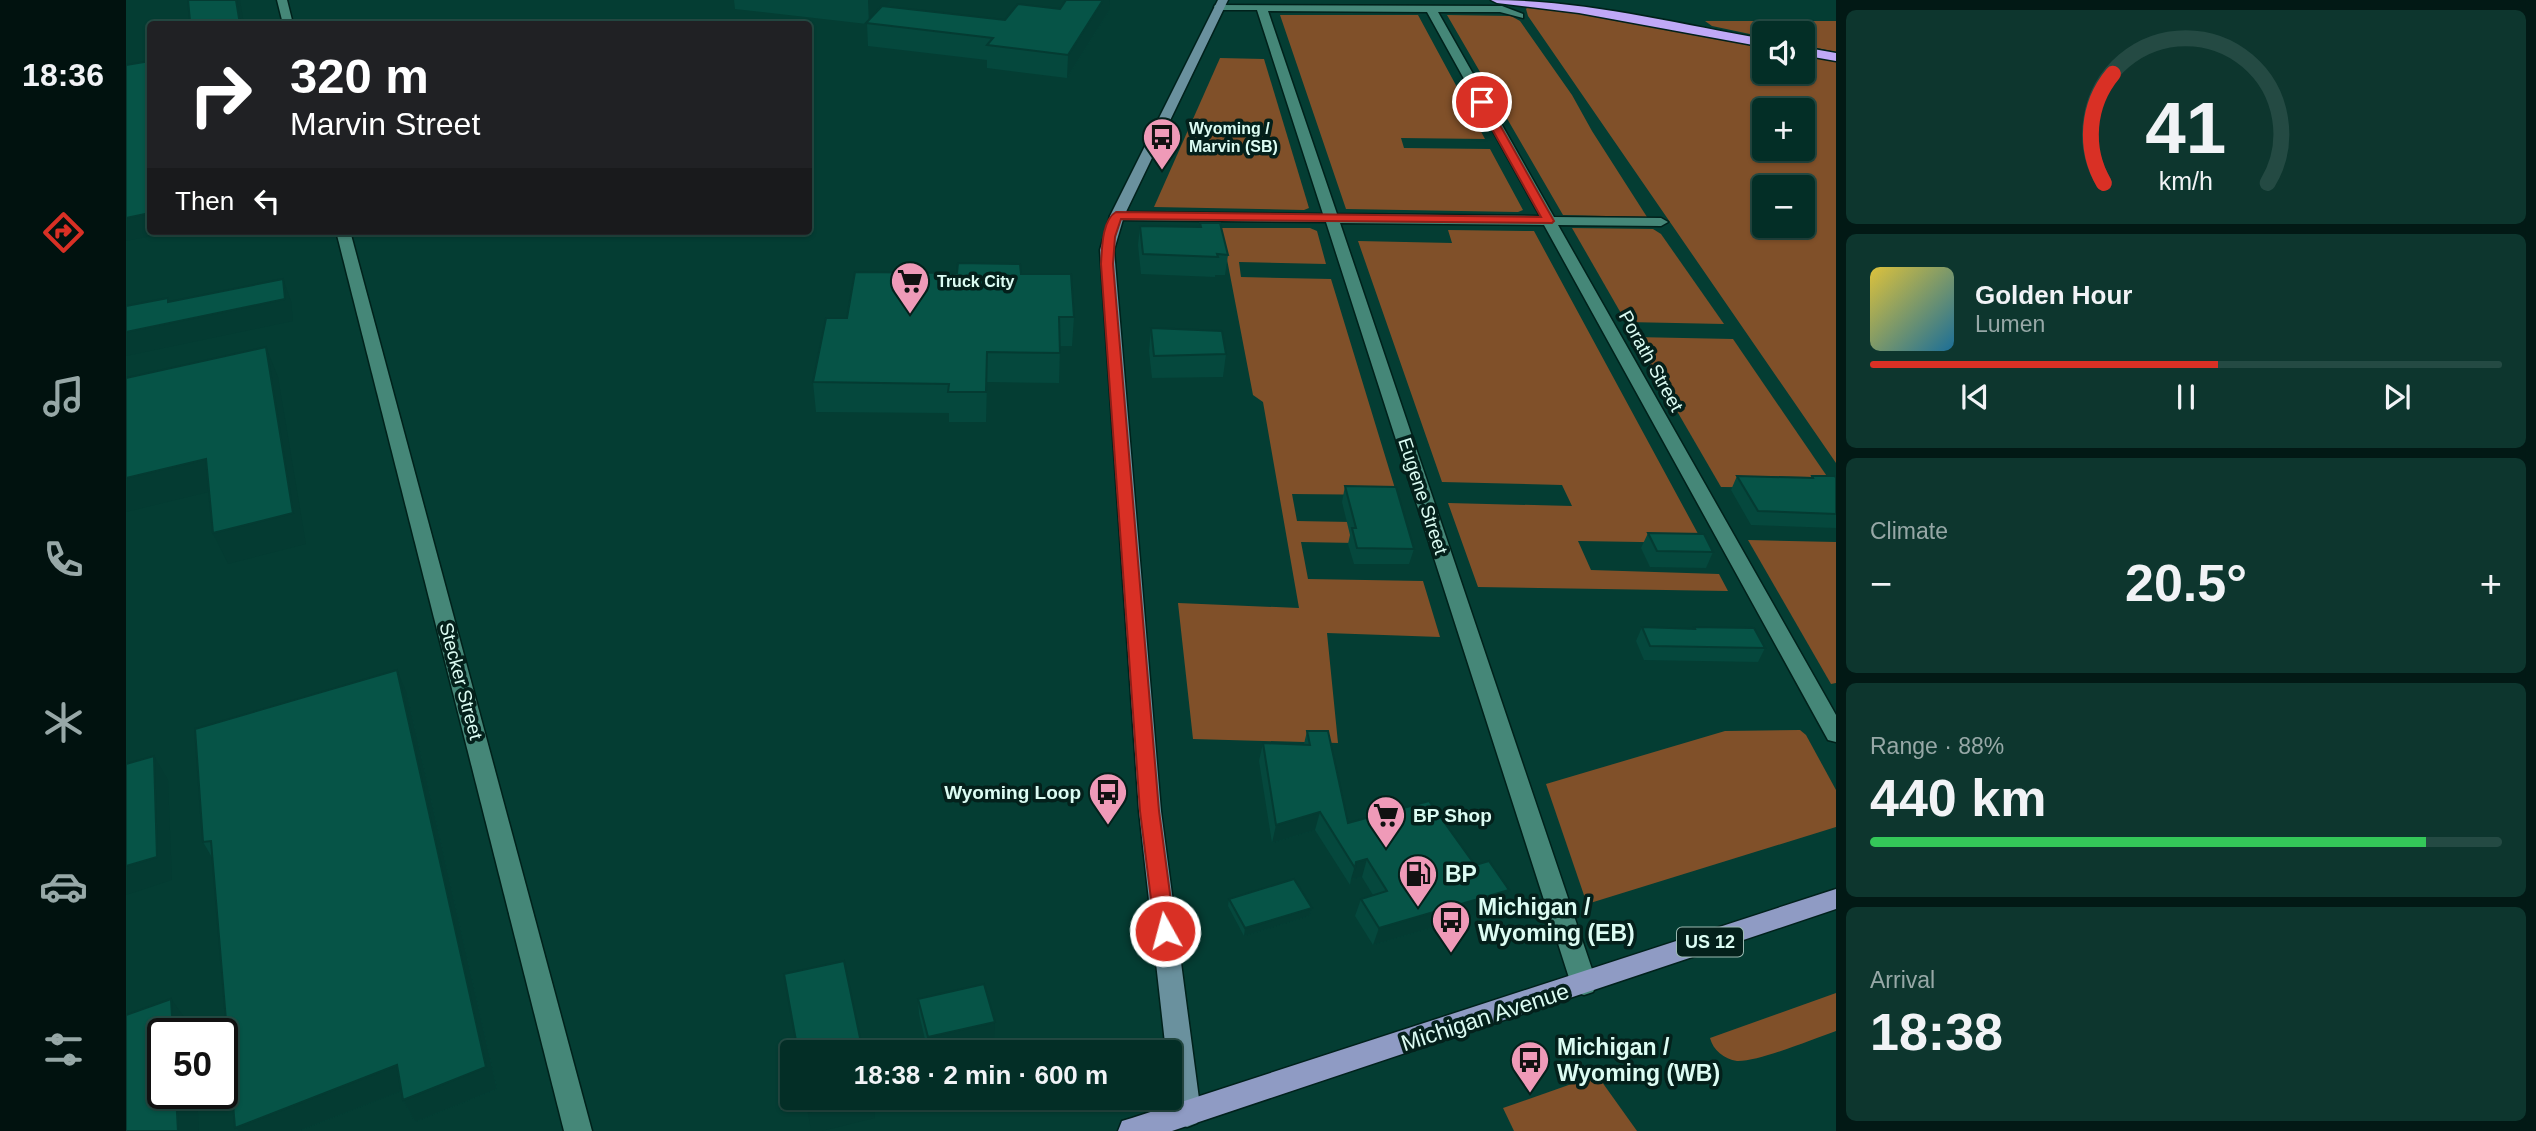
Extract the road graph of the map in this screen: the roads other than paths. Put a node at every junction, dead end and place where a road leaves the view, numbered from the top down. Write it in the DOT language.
graph roads {
  1 [pos="282,0"];
  2 [pos="1497,0"];
  3 [pos="1221,4"];
  4 [pos="1262,8"];
  5 [pos="1430,8"];
  6 [pos="1519,16"];
  7 [pos="287,21"];
  8 [pos="1752,41"];
  9 [pos="1815,53"];
  10 [pos="1836,57"];
  11 [pos="1116,216"];
  12 [pos="1333,218"];
  13 [pos="1548,221"];
  14 [pos="1661,222"];
  15 [pos="344,235"];
  16 [pos="1836,734"];
  17 [pos="1836,899"];
  18 [pos="1584,984"];
  19 [pos="1188,1123"];
  20 [pos="578,1131"];
  21 [pos="1132,1131"];
  1 -- 7 [label="street"];
  2 -- 8 [label="highway"];
  3 -- 4 [label="street"];
  3 -- 11 [label="main road"];
  4 -- 5 [label="street"];
  4 -- 12 [label="street, Eugene Street"];
  5 -- 6 [label="street"];
  5 -- 13 [label="street, Porath Street"];
  9 -- 10 [label="highway"];
  11 -- 12 [label="street"];
  11 -- 19 [label="main road"];
  12 -- 13 [label="street"];
  12 -- 18 [label="street, Eugene Street"];
  13 -- 14 [label="street"];
  13 -- 16 [label="street, Porath Street"];
  15 -- 20 [label="street, Stecker Street"];
  17 -- 18 [label="main road, Michigan Avenue / US 12"];
  18 -- 19 [label="main road, Michigan Avenue / US 12"];
  19 -- 21 [label="main road, Michigan Avenue / US 12"];
}
